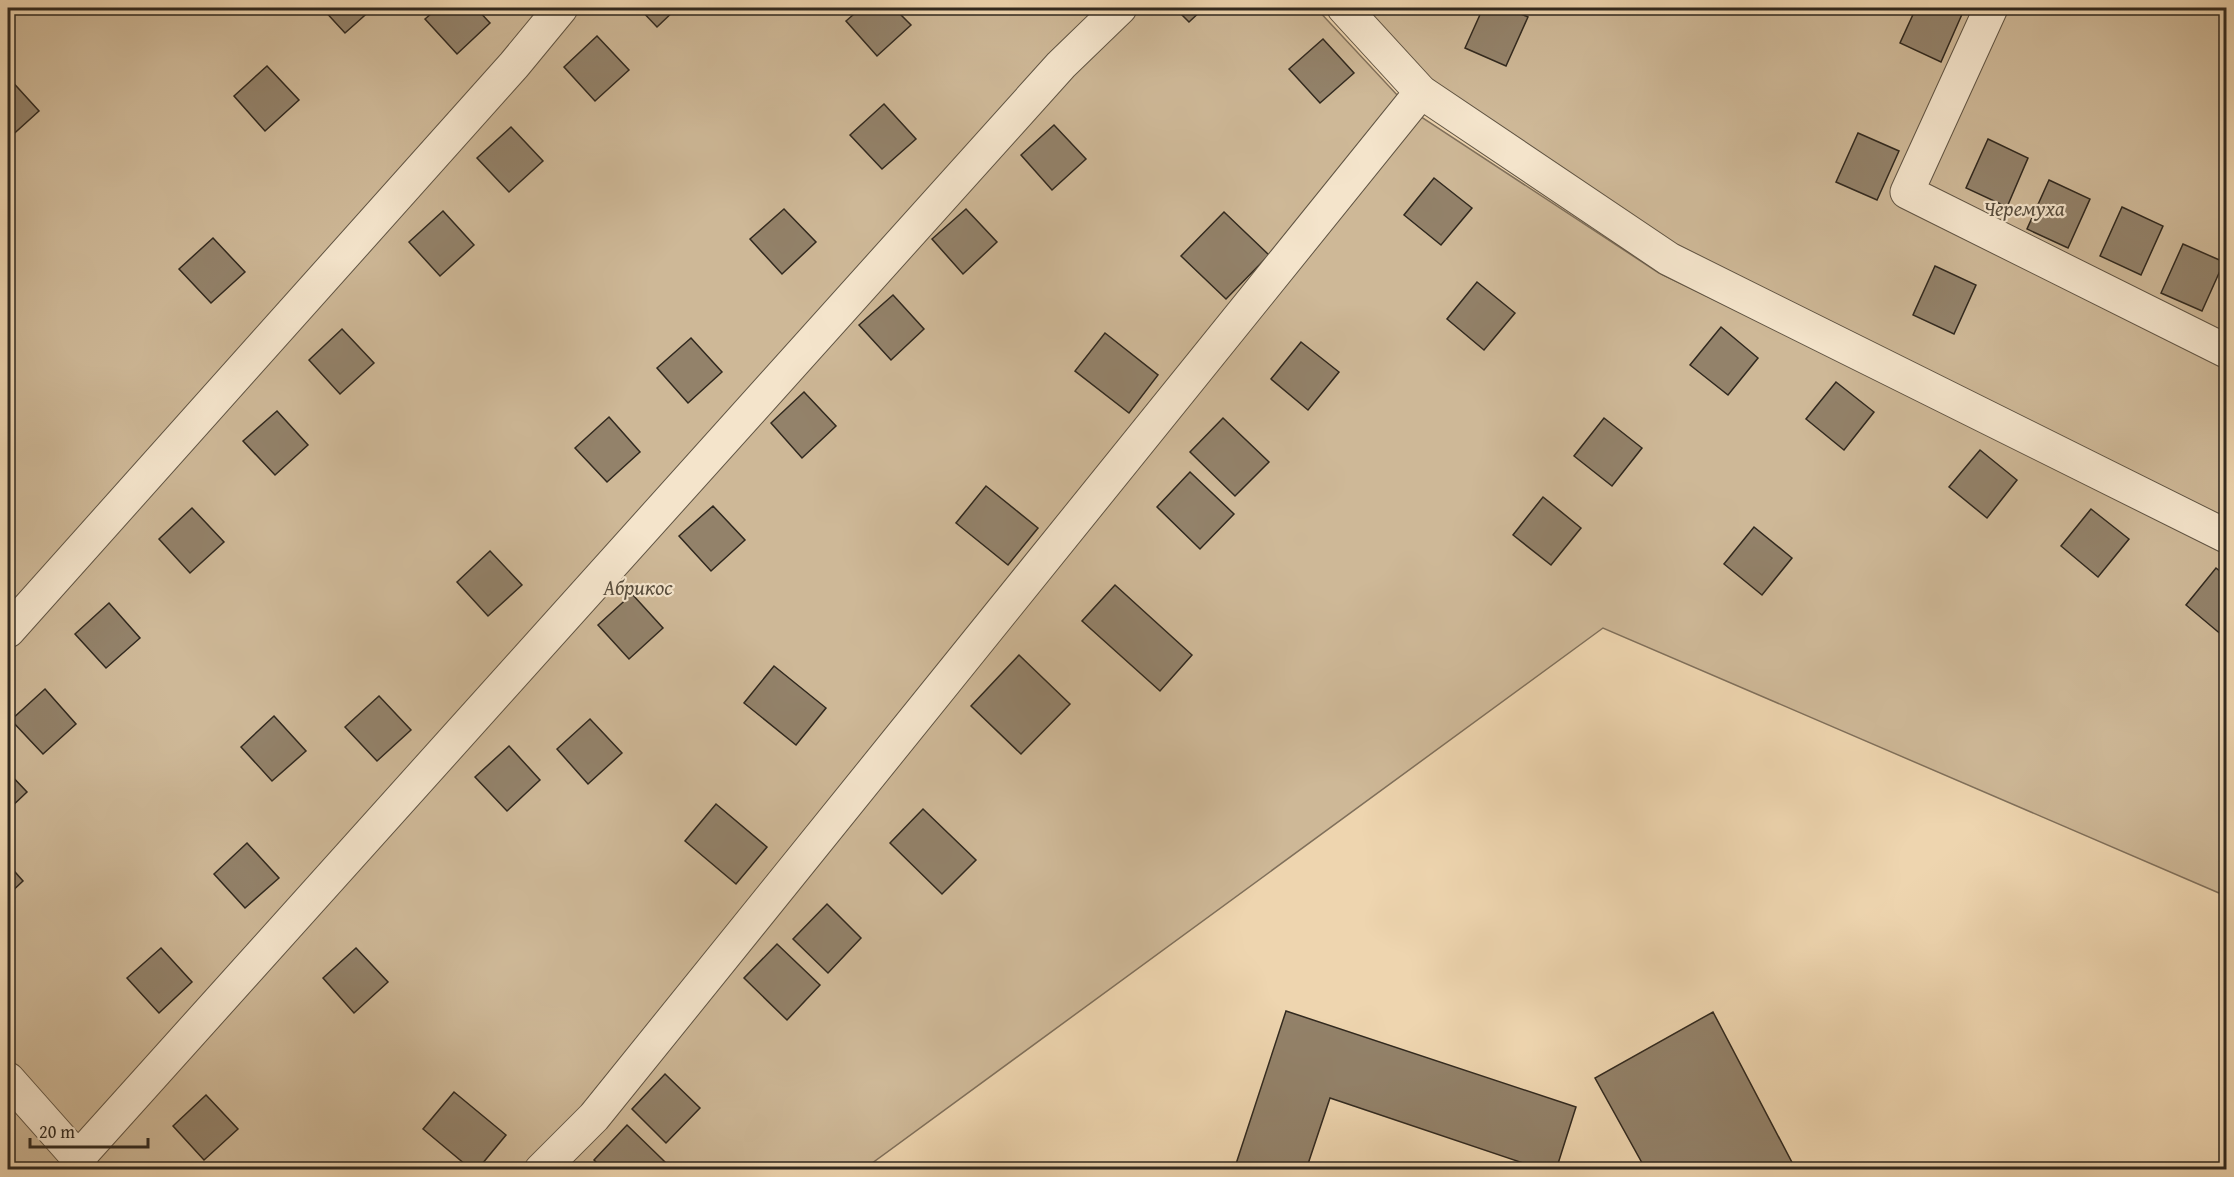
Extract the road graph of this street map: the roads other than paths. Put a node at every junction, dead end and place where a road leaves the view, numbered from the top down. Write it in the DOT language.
graph roads {
  1 [pos="561,8"];
  2 [pos="1120,8"];
  3 [pos="1344,8"];
  4 [pos="1991,8"];
  5 [pos="1421,92"];
  6 [pos="2226,351"];
  7 [pos="2226,536"];
  8 [pos="8,632"];
  9 [pos="8,1079"];
  10 [pos="80,1164"];
  11 [pos="541,1170"];
  1 -- 8 [label="street"];
  2 -- 10 [label="street"];
  3 -- 5 [label="street"];
  4 -- 6 [label="street"];
  5 -- 7 [label="street"];
  5 -- 11 [label="street"];
  9 -- 10 [label="street"];
}
